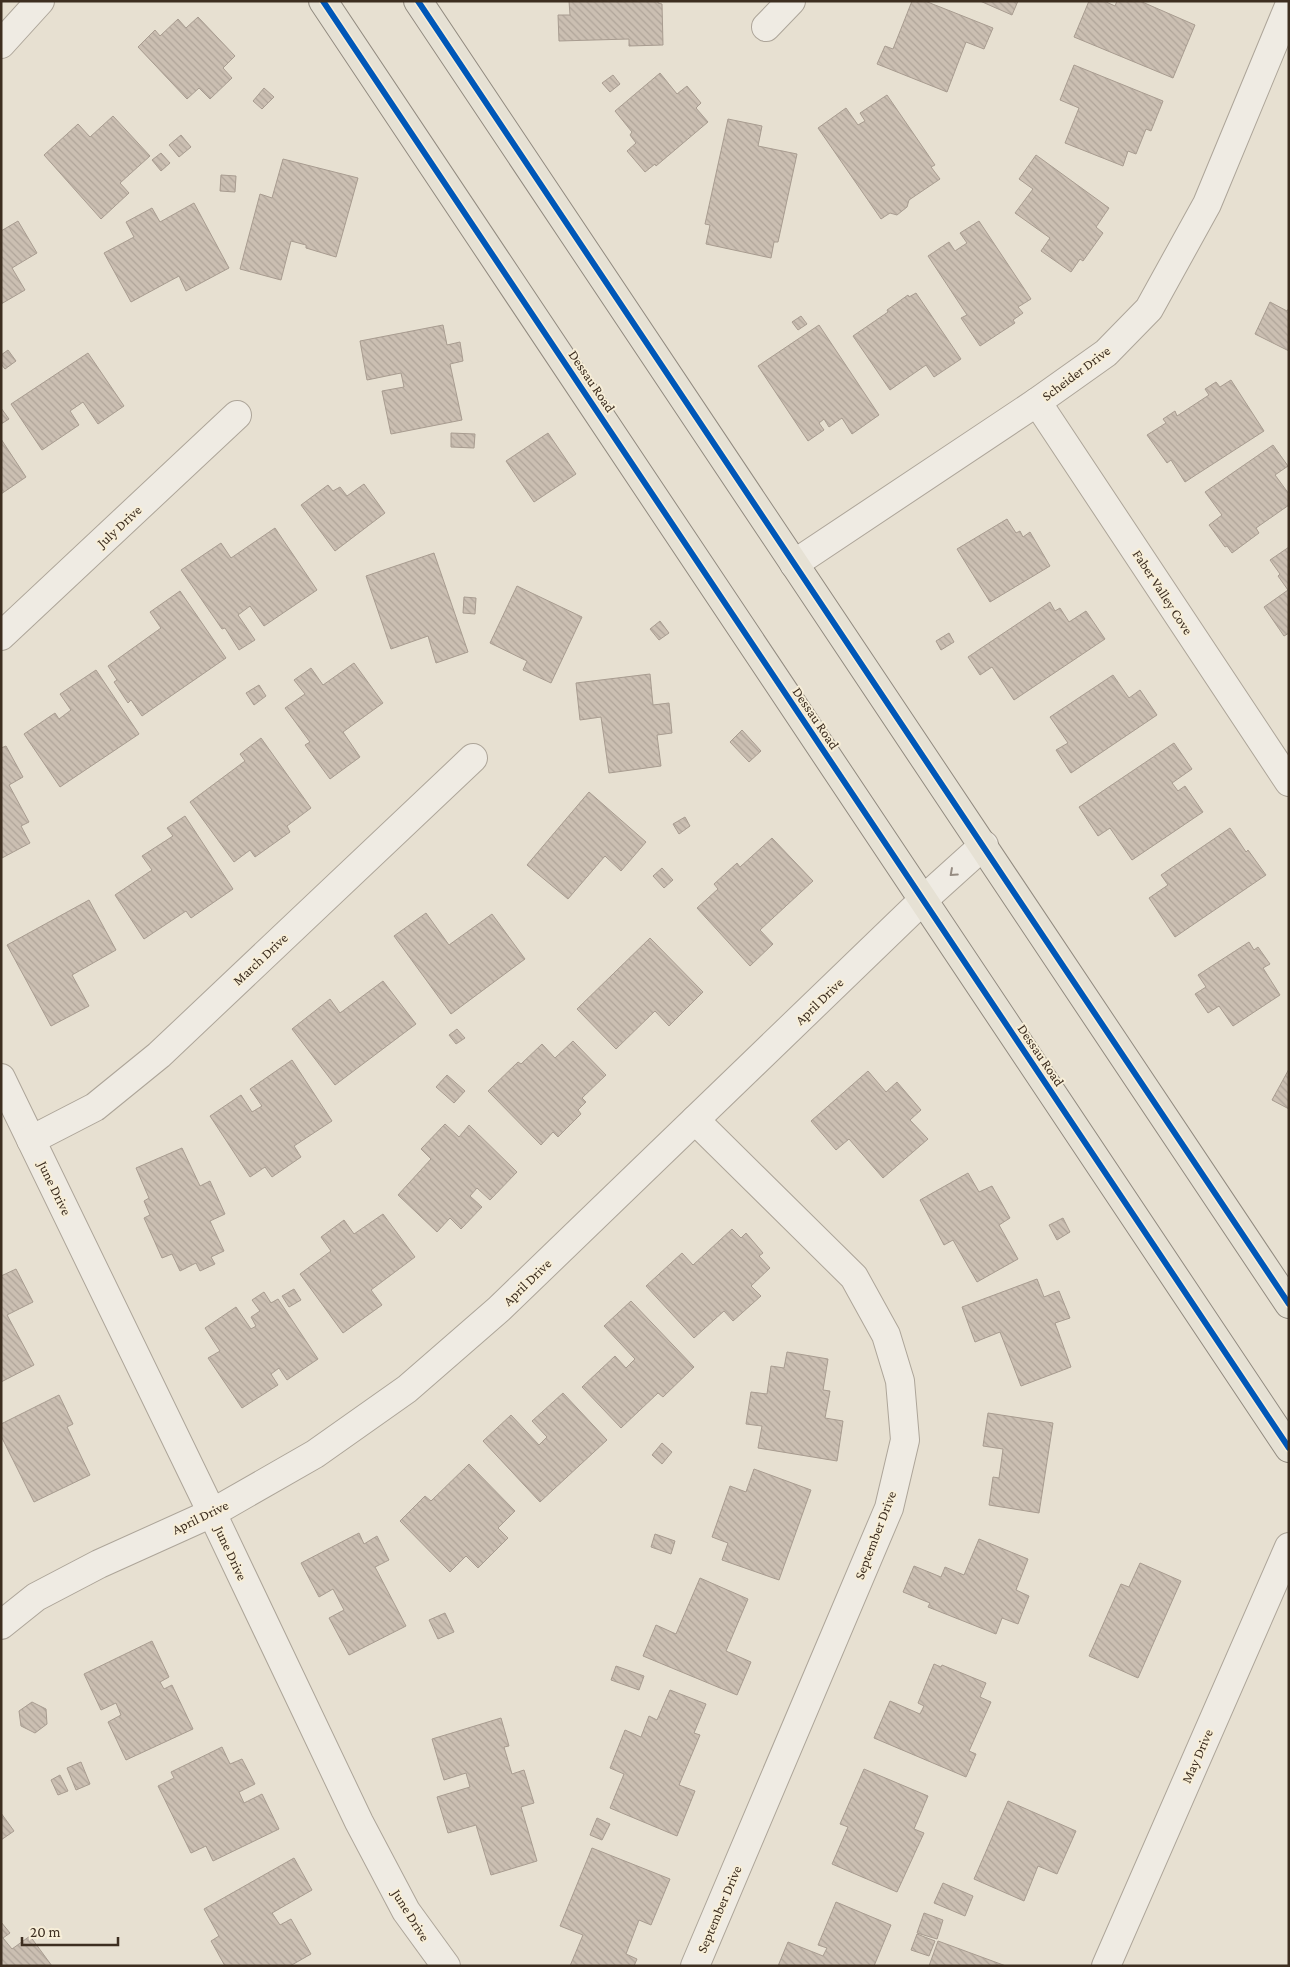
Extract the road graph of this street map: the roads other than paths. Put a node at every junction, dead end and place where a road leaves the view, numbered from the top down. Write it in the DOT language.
graph roads {
  1 [pos="40,1"];
  2 [pos="323,1"];
  3 [pos="418,1"];
  4 [pos="790,1"];
  5 [pos="1284,1"];
  6 [pos="1289,5"];
  7 [pos="766,27"];
  8 [pos="1,44"];
  9 [pos="1037,402"];
  10 [pos="237,415"];
  11 [pos="794,564"];
  12 [pos="1,636"];
  13 [pos="473,758"];
  14 [pos="1289,782"];
  15 [pos="984,846"];
  16 [pos="923,900"];
  17 [pos="1,1078"];
  18 [pos="694,1120"];
  19 [pos="32,1140"];
  20 [pos="1289,1304"];
  21 [pos="1289,1448"];
  22 [pos="212,1512"];
  23 [pos="1289,1547"];
  24 [pos="1,1625"];
  25 [pos="446,1966"];
  26 [pos="695,1966"];
  27 [pos="1106,1966"];
  1 -- 8 [label="street"];
  2 -- 16 [label="main road, Dessau Road"];
  3 -- 11 [label="main road"];
  4 -- 7 [label="street"];
  5 -- 6 [label="street"];
  6 -- 9 [label="street, Scheider Drive"];
  9 -- 11 [label="street, Scheider Drive"];
  9 -- 14 [label="street, Faber Valley Cove"];
  10 -- 12 [label="street, July Drive"];
  11 -- 15 [label="main road"];
  13 -- 19 [label="street, March Drive"];
  15 -- 16 [label="street, April Drive, one-way"];
  15 -- 20 [label="main road"];
  16 -- 18 [label="street, April Drive"];
  16 -- 21 [label="main road, Dessau Road"];
  17 -- 19 [label="street, June Drive"];
  18 -- 22 [label="street, April Drive"];
  18 -- 26 [label="street, September Drive"];
  19 -- 22 [label="street, June Drive"];
  22 -- 24 [label="street, April Drive"];
  22 -- 25 [label="street, June Drive"];
  23 -- 27 [label="street, May Drive"];
}
